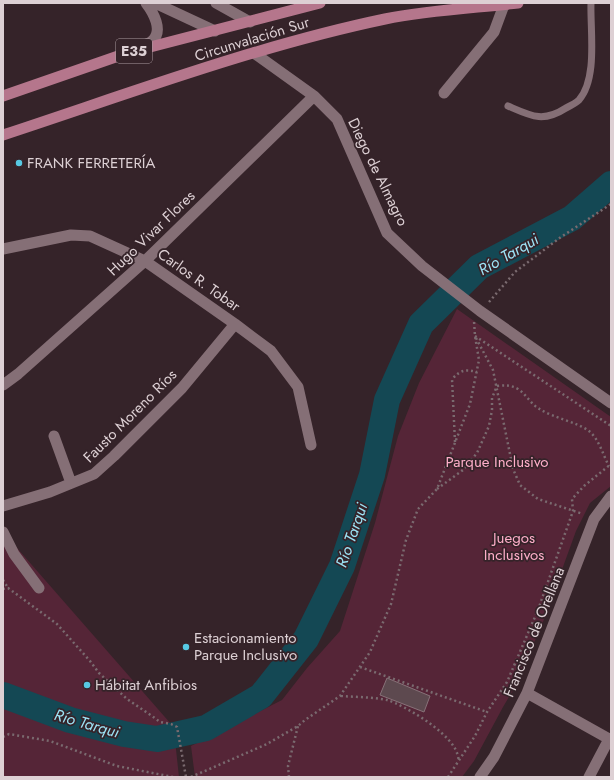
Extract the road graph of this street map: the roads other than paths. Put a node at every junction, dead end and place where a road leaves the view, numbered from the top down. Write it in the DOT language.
graph roads {
  1 [pos="146,3"];
  2 [pos="155,3"];
  3 [pos="216,3"];
  4 [pos="320,3"];
  5 [pos="518,3"];
  6 [pos="591,3"];
  7 [pos="504,5"];
  8 [pos="250,22"];
  9 [pos="215,31"];
  10 [pos="127,53"];
  11 [pos="254,53"];
  12 [pos="444,93"];
  13 [pos="3,96"];
  14 [pos="314,96"];
  15 [pos="508,106"];
  16 [pos="3,135"];
  17 [pos="3,249"];
  18 [pos="146,260"];
  19 [pos="235,324"];
  20 [pos="3,385"];
  21 [pos="611,403"];
  22 [pos="54,436"];
  23 [pos="311,445"];
  24 [pos="71,483"];
  25 [pos="611,496"];
  26 [pos="3,506"];
  27 [pos="3,532"];
  28 [pos="39,588"];
  29 [pos="527,693"];
  30 [pos="610,739"];
  31 [pos="483,776"];
  32 [pos="589,777"];
  1 -- 10 [label="street"];
  2 -- 9 [label="street"];
  3 -- 8 [label="street"];
  4 -- 8 [label="highway, Circunvalación Sur / E35"];
  5 -- 7 [label="highway, Circunvalación Sur / E35"];
  6 -- 15 [label="lane"];
  7 -- 11 [label="highway, Circunvalación Sur / E35"];
  7 -- 12 [label="street"];
  8 -- 9 [label="highway, Circunvalación Sur / E35"];
  9 -- 10 [label="highway, Circunvalación Sur / E35"];
  10 -- 13 [label="highway, Circunvalación Sur / E35"];
  11 -- 14 [label="street, Diego de Almagro"];
  11 -- 16 [label="highway, Circunvalación Sur / E35"];
  14 -- 18 [label="street, Hugo Vivar Flores"];
  14 -- 21 [label="street, Diego de Almagro"];
  17 -- 18 [label="street, Carlos R. Tobar"];
  18 -- 19 [label="street, Carlos R. Tobar"];
  18 -- 20 [label="street, Hugo Vivar Flores"];
  19 -- 23 [label="street, Carlos R. Tobar"];
  19 -- 24 [label="street, Fausto Moreno Ríos"];
  22 -- 24 [label="street"];
  24 -- 26 [label="street, Fausto Moreno Ríos"];
  25 -- 29 [label="street, Francisco de Orellana"];
  27 -- 28 [label="street"];
  29 -- 30 [label="street"];
  29 -- 31 [label="street, Francisco de Orellana"];
  30 -- 32 [label="street"];
}
